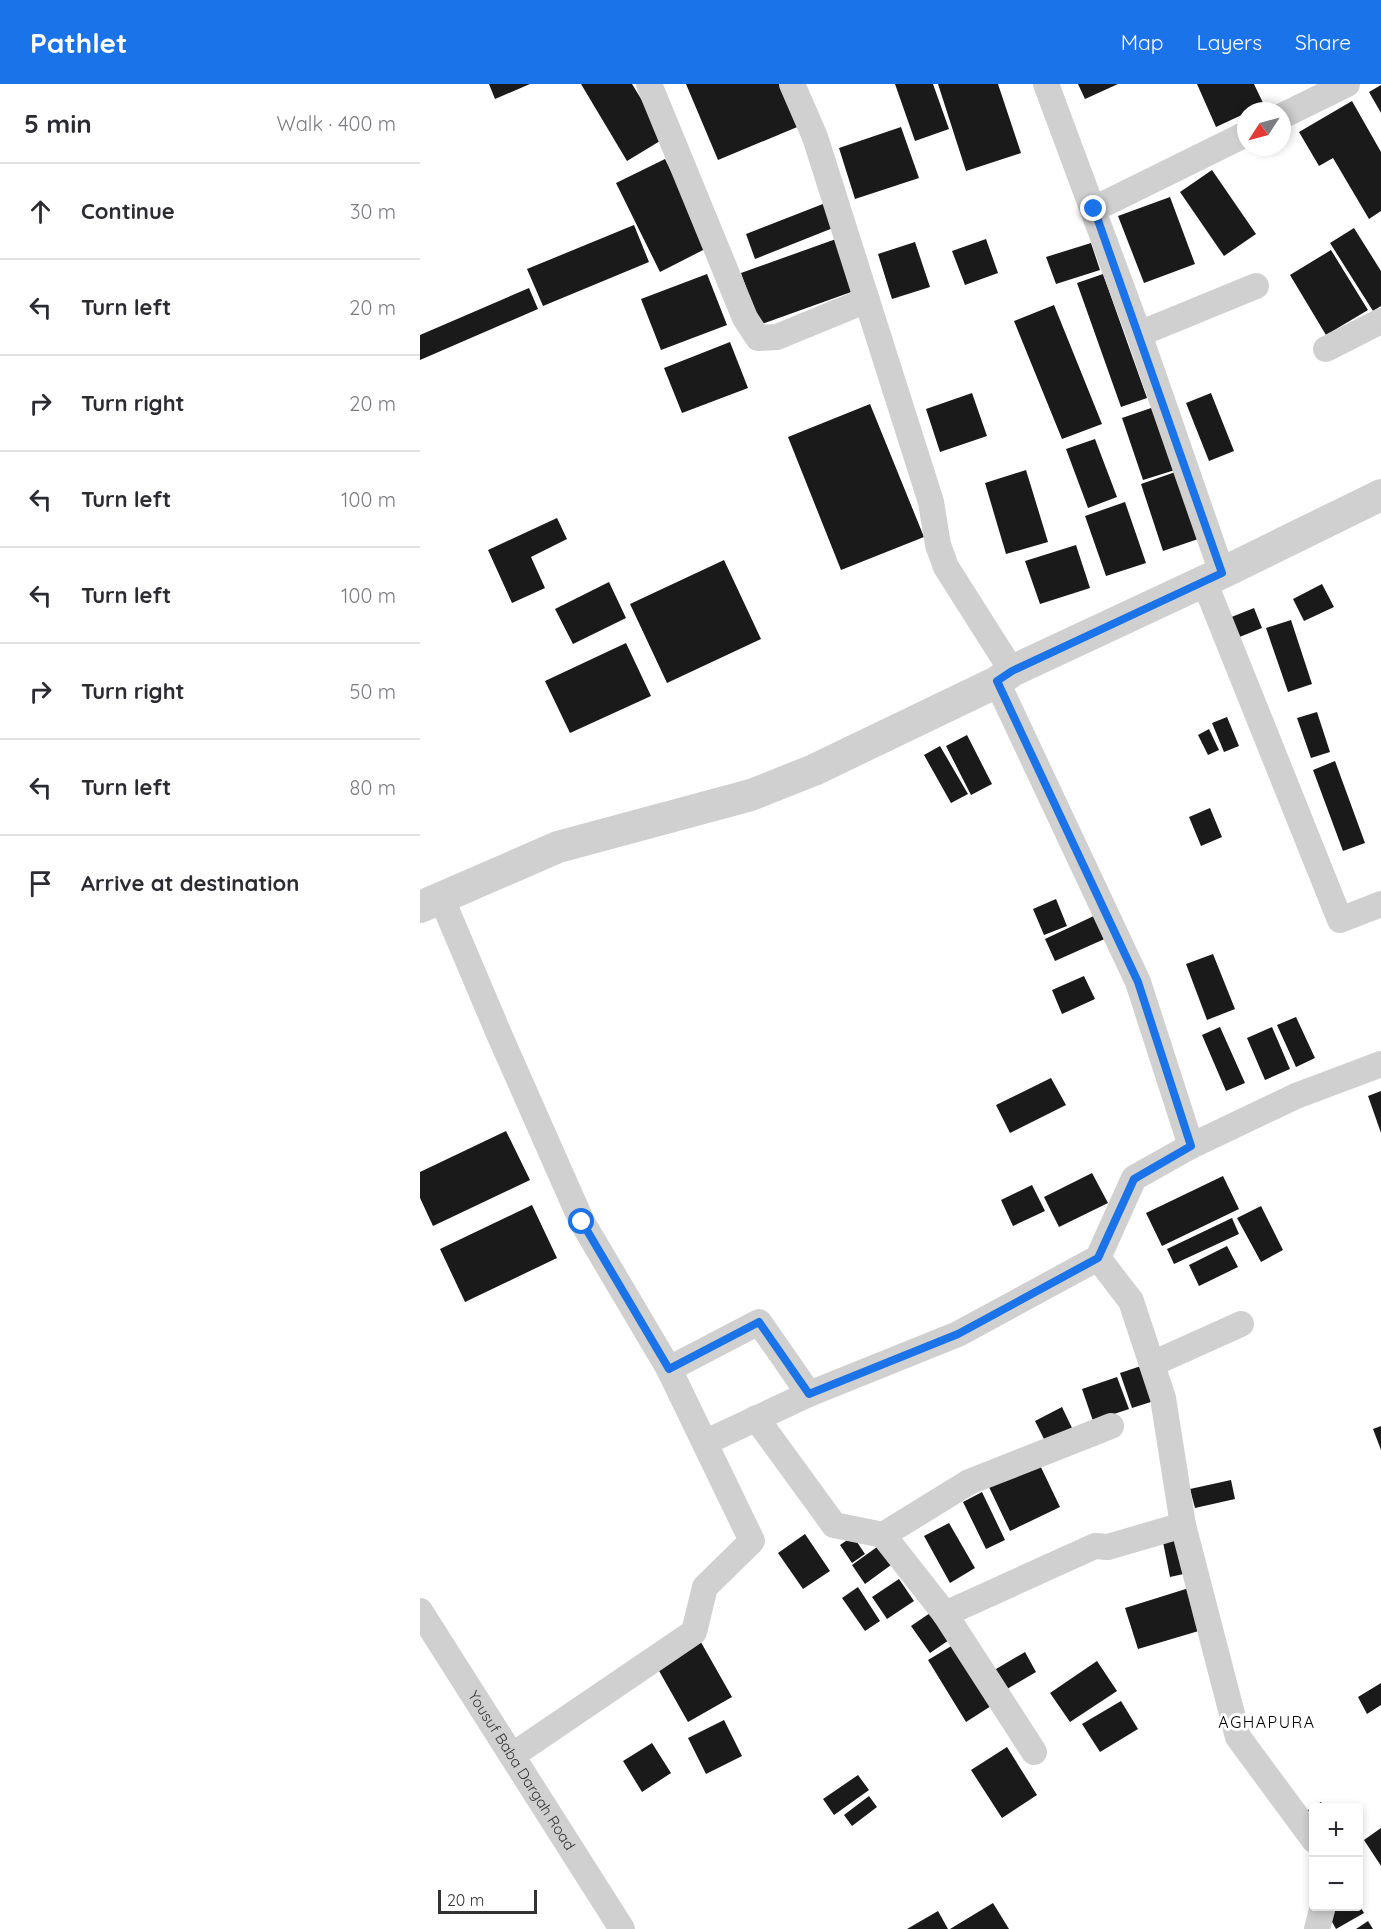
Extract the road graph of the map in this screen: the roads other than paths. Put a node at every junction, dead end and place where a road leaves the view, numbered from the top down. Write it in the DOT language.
graph roads {
  1 [pos="649,84"];
  2 [pos="792,84"];
  3 [pos="1046,84"];
  4 [pos="1347,84"];
  5 [pos="1291,112"];
  6 [pos="1237,138"];
  7 [pos="1094,209"];
  8 [pos="1256,286"];
  9 [pos="867,300"];
  10 [pos="1381,321"];
  11 [pos="1139,334"];
  12 [pos="1326,349"];
  13 [pos="1381,495"];
  14 [pos="1213,577"];
  15 [pos="1005,676"];
  16 [pos="430,902"];
  17 [pos="1381,904"];
  18 [pos="1381,1064"];
  19 [pos="1191,1146"];
  20 [pos="1098,1258"];
  21 [pos="1241,1324"];
  22 [pos="1152,1364"];
  23 [pos="669,1369"];
  24 [pos="809,1394"];
  25 [pos="756,1418"];
  26 [pos="1112,1426"];
  27 [pos="706,1442"];
  28 [pos="1183,1525"];
  29 [pos="883,1535"];
  30 [pos="420,1611"];
  31 [pos="945,1614"];
  32 [pos="1034,1752"];
  33 [pos="513,1755"];
  34 [pos="1309,1833"];
  35 [pos="1322,1911"];
  36 [pos="622,1929"];
  37 [pos="1317,1929"];
  1 -- 9 [label="street"];
  2 -- 9 [label="street"];
  3 -- 7 [label="street"];
  4 -- 5 [label="street"];
  6 -- 7 [label="street"];
  7 -- 11 [label="street"];
  8 -- 11 [label="street"];
  9 -- 15 [label="street"];
  10 -- 12 [label="street"];
  11 -- 14 [label="street"];
  13 -- 14 [label="street"];
  14 -- 15 [label="street"];
  14 -- 17 [label="street"];
  15 -- 16 [label="street"];
  15 -- 19 [label="street"];
  16 -- 23 [label="street"];
  18 -- 19 [label="street"];
  19 -- 20 [label="street"];
  20 -- 22 [label="street"];
  20 -- 24 [label="street"];
  21 -- 22 [label="street"];
  22 -- 28 [label="street"];
  23 -- 24 [label="street"];
  23 -- 27 [label="street"];
  24 -- 25 [label="street"];
  25 -- 27 [label="street"];
  25 -- 29 [label="street"];
  26 -- 29 [label="street"];
  27 -- 33 [label="street"];
  28 -- 31 [label="street"];
  28 -- 34 [label="street"];
  29 -- 31 [label="street"];
  30 -- 33 [label="street, Yousuf Baba Dargah Road"];
  31 -- 32 [label="street"];
  33 -- 36 [label="street, Yousuf Baba Dargah Road"];
  35 -- 37 [label="street"];
}
